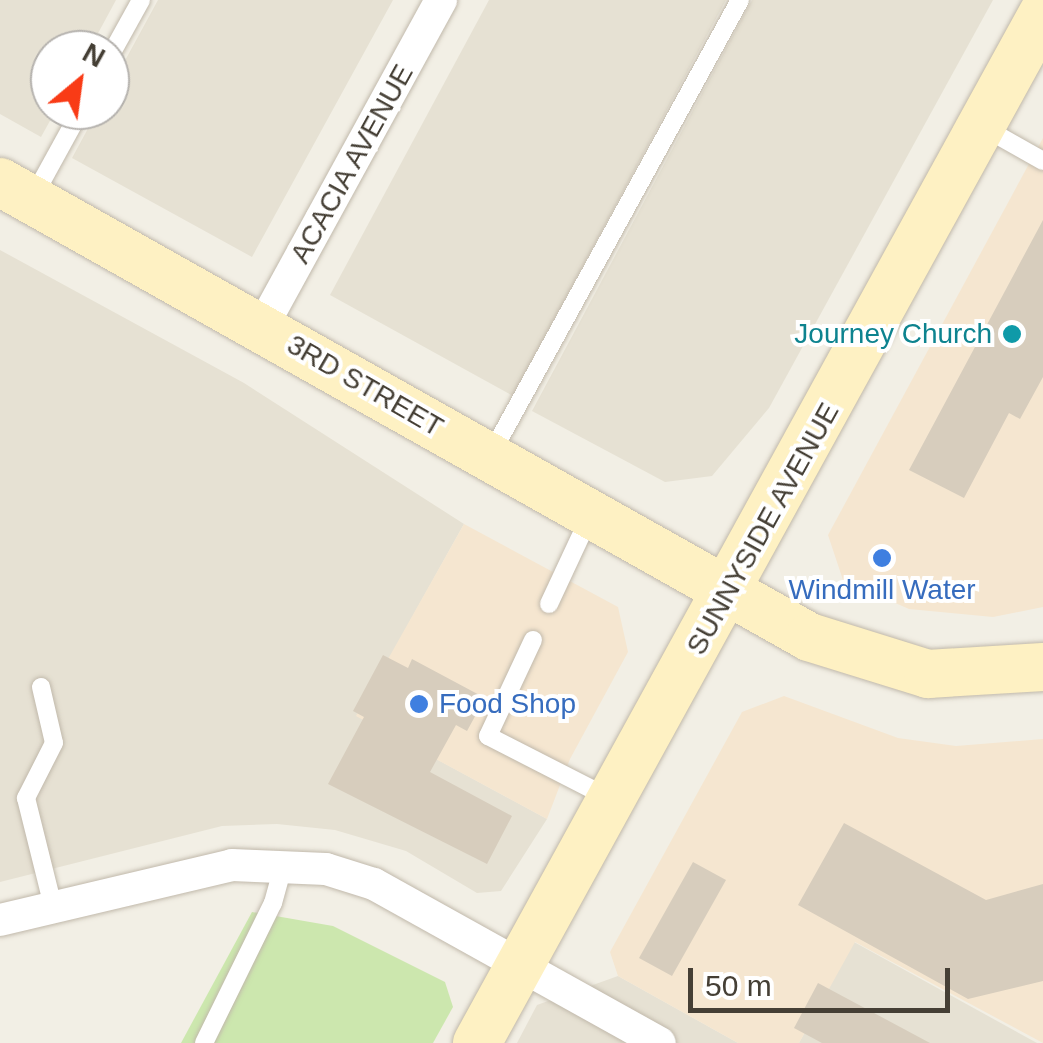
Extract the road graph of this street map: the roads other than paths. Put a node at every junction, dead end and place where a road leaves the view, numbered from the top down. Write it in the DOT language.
graph roads {
  1 [pos="140,0"];
  2 [pos="441,0"];
  3 [pos="740,0"];
  4 [pos="1043,13"];
  5 [pos="124,30"];
  6 [pos="982,127"];
  7 [pos="64,130"];
  8 [pos="1043,161"];
  9 [pos="16,191"];
  10 [pos="262,327"];
  11 [pos="490,457"];
  12 [pos="591,514"];
  13 [pos="728,591"];
  14 [pos="549,604"];
  15 [pos="533,640"];
  16 [pos="1043,668"];
  17 [pos="41,687"];
  18 [pos="612,800"];
  19 [pos="284,863"];
  20 [pos="53,906"];
  21 [pos="0,920"];
  22 [pos="520,966"];
  23 [pos="204,1043"];
  24 [pos="477,1043"];
  25 [pos="660,1043"];
  1 -- 5 [label="lane"];
  2 -- 10 [label="street, ACACIA AVENUE"];
  3 -- 11 [label="lane"];
  4 -- 6 [label="main road, SUNNYSIDE AVENUE"];
  6 -- 8 [label="lane"];
  6 -- 13 [label="main road, SUNNYSIDE AVENUE"];
  7 -- 9 [label="lane"];
  9 -- 10 [label="main road, 3RD STREET"];
  10 -- 11 [label="main road, 3RD STREET"];
  11 -- 12 [label="main road, 3RD STREET"];
  12 -- 13 [label="main road, 3RD STREET"];
  12 -- 14 [label="lane"];
  13 -- 16 [label="main road, 3RD STREET"];
  13 -- 18 [label="main road, SUNNYSIDE AVENUE"];
  15 -- 18 [label="lane"];
  17 -- 20 [label="lane"];
  18 -- 22 [label="main road, SUNNYSIDE AVENUE"];
  19 -- 20 [label="street"];
  19 -- 22 [label="street"];
  19 -- 23 [label="lane"];
  20 -- 21 [label="street"];
  22 -- 24 [label="main road, SUNNYSIDE AVENUE"];
  22 -- 25 [label="street"];
}
